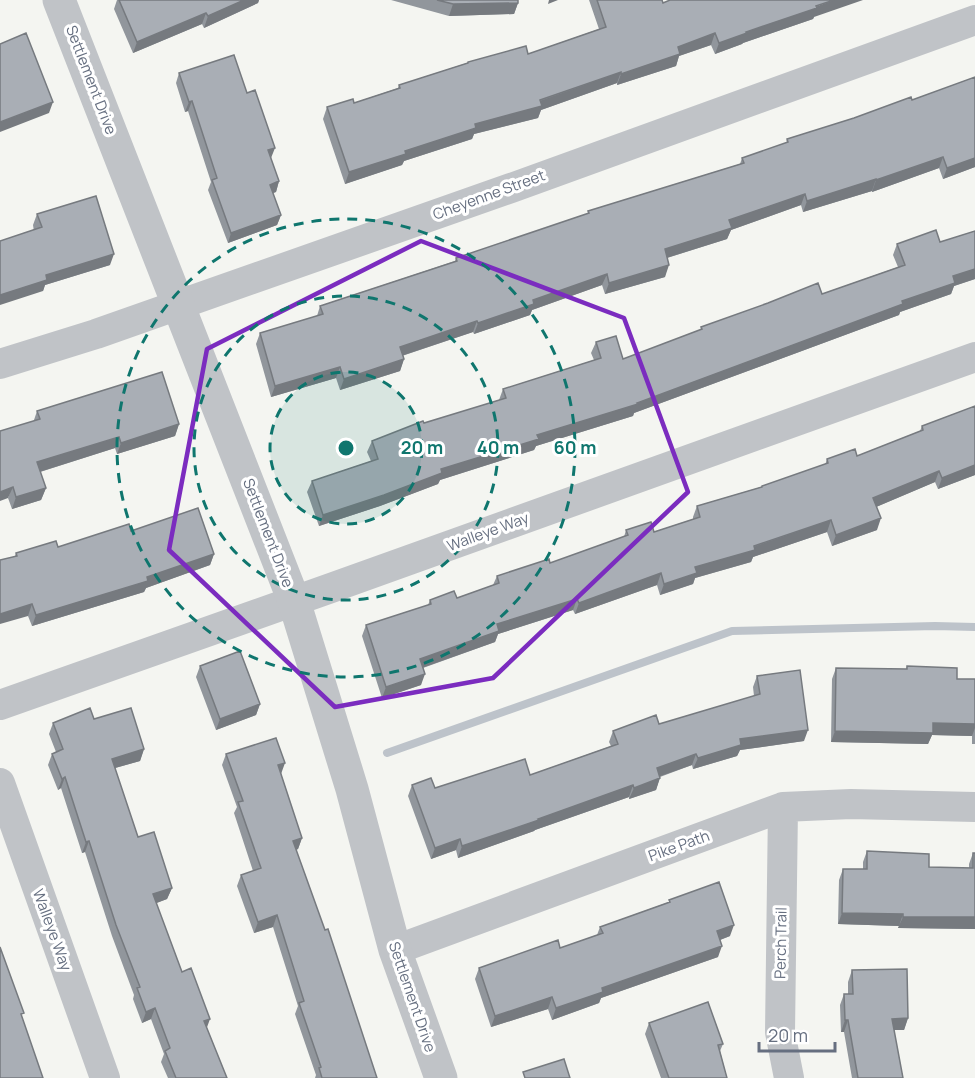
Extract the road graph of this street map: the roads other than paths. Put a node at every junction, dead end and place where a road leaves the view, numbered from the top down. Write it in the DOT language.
graph roads {
  1 [pos="59,0"];
  2 [pos="975,20"];
  3 [pos="179,305"];
  4 [pos="975,357"];
  5 [pos="0,364"];
  6 [pos="294,601"];
  7 [pos="0,705"];
  8 [pos="0,783"];
  9 [pos="783,807"];
  10 [pos="975,807"];
  11 [pos="395,950"];
  12 [pos="105,1078"];
  13 [pos="441,1078"];
  14 [pos="789,1078"];
  1 -- 3 [label="street, Settlement Drive"];
  2 -- 3 [label="street, Cheyenne Street"];
  3 -- 5 [label="street, Cheyenne Street"];
  3 -- 6 [label="street, Settlement Drive"];
  4 -- 6 [label="street, Walleye Way"];
  6 -- 7 [label="street, Walleye Way"];
  6 -- 11 [label="street, Settlement Drive"];
  8 -- 12 [label="street, Walleye Way"];
  9 -- 10 [label="street, Pike Path"];
  9 -- 11 [label="street, Pike Path"];
  9 -- 14 [label="street, Perch Trail"];
  11 -- 13 [label="street, Settlement Drive"];
}
